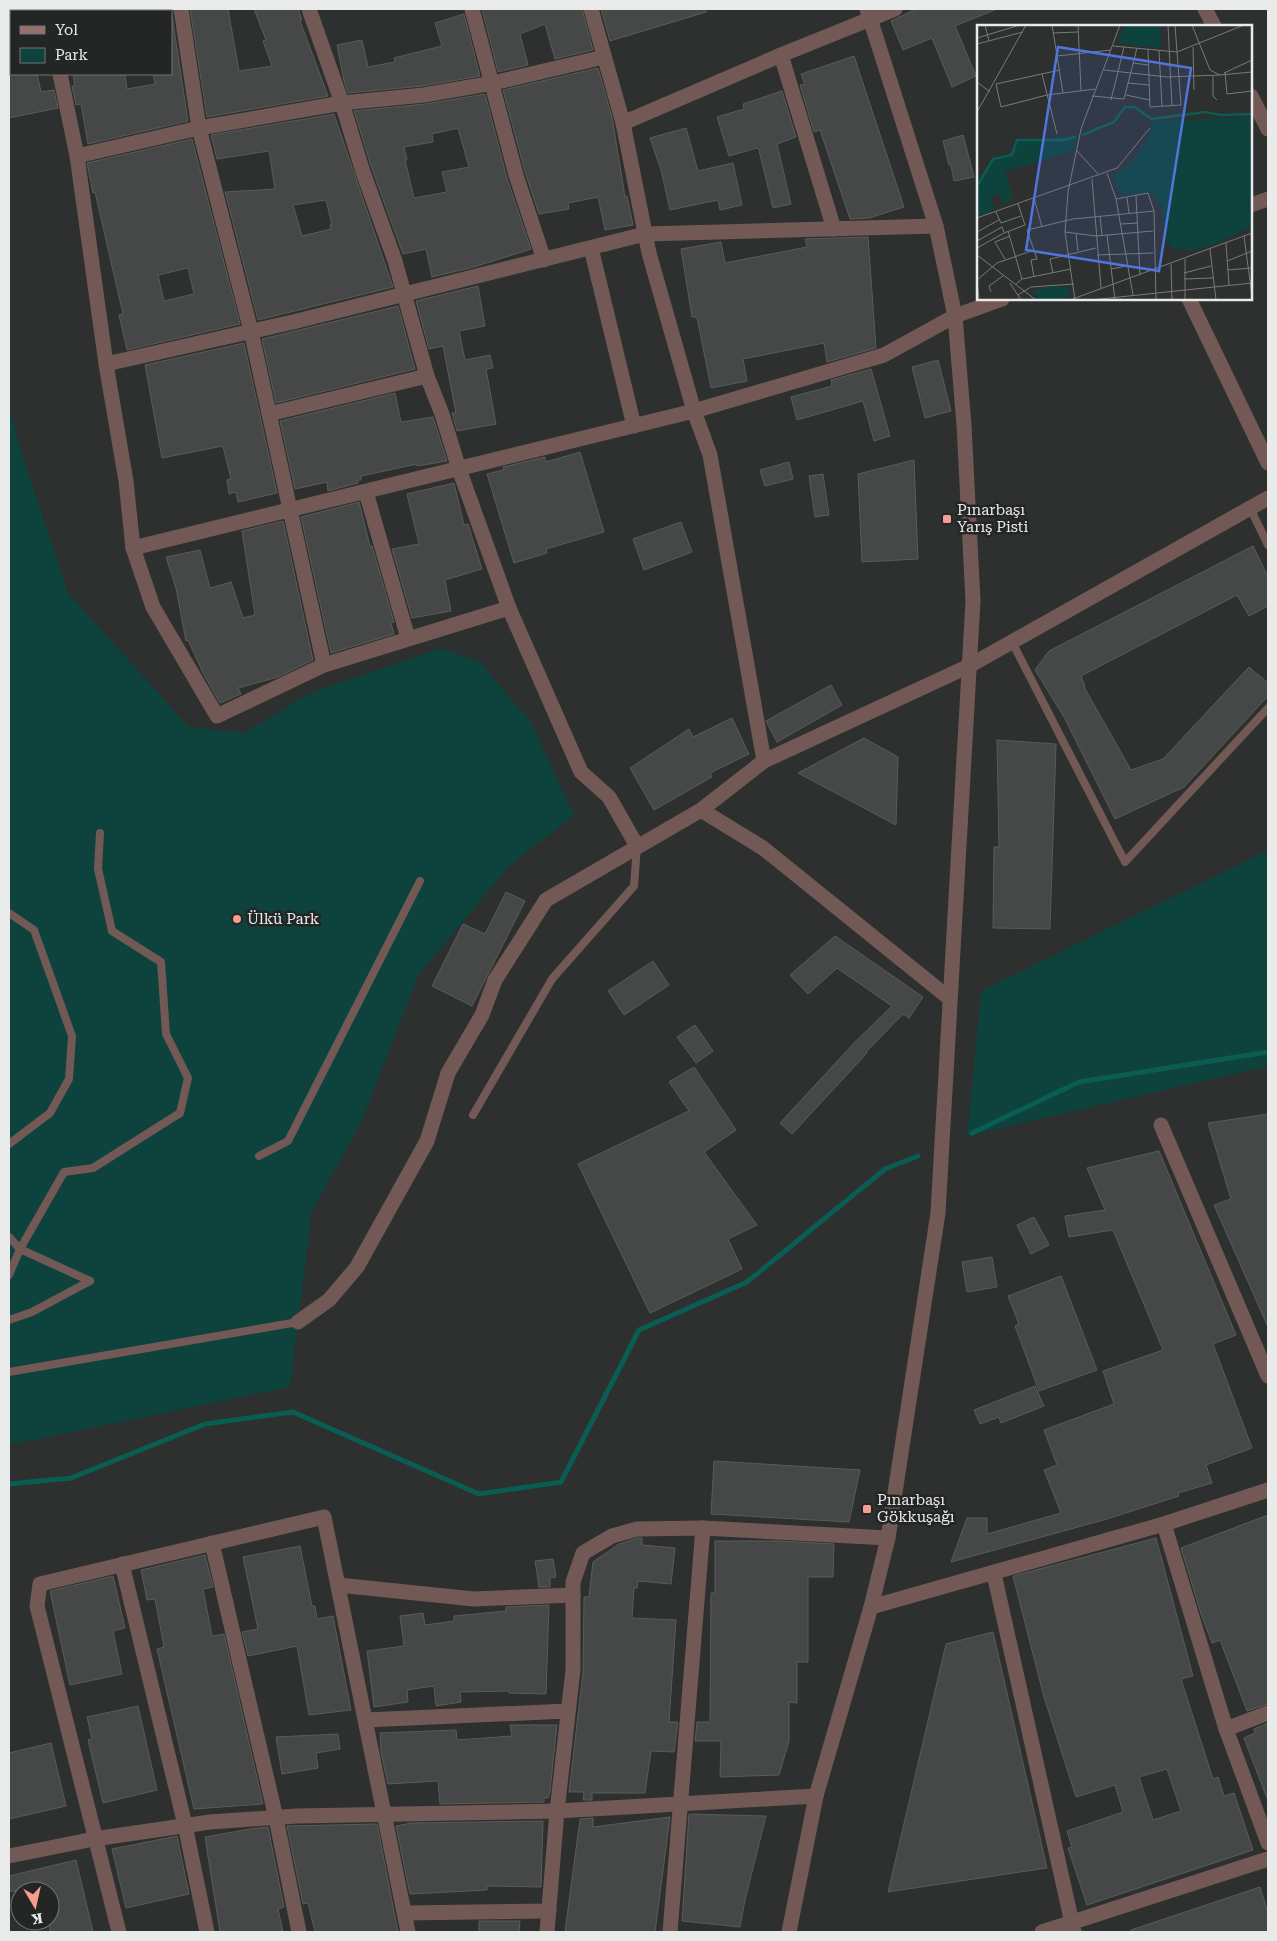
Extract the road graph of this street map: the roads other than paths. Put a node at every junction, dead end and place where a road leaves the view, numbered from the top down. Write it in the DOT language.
graph roads {
  1 [pos="181,9"];
  2 [pos="309,9"];
  3 [pos="472,9"];
  4 [pos="591,9"];
  5 [pos="896,9"];
  6 [pos="1205,9"];
  7 [pos="869,14"];
  8 [pos="1213,25"];
  9 [pos="781,55"];
  10 [pos="604,56"];
  11 [pos="60,75"];
  12 [pos="493,83"];
  13 [pos="1252,98"];
  14 [pos="342,103"];
  15 [pos="623,123"];
  16 [pos="199,128"];
  17 [pos="1268,129"];
  18 [pos="77,156"];
  19 [pos="1268,198"];
  20 [pos="1252,205"];
  21 [pos="936,226"];
  22 [pos="834,229"];
  23 [pos="645,234"];
  24 [pos="591,248"];
  25 [pos="544,260"];
  26 [pos="405,294"];
  27 [pos="999,300"];
  28 [pos="1189,300"];
  29 [pos="955,316"];
  30 [pos="250,331"];
  31 [pos="106,364"];
  32 [pos="427,376"];
  33 [pos="694,411"];
  34 [pos="269,414"];
  35 [pos="634,426"];
  36 [pos="1268,463"];
  37 [pos="460,469"];
  38 [pos="366,492"];
  39 [pos="1268,498"];
  40 [pos="1250,508"];
  41 [pos="291,510"];
  42 [pos="1268,545"];
  43 [pos="133,548"];
  44 [pos="509,608"];
  45 [pos="408,638"];
  46 [pos="1012,642"];
  47 [pos="324,664"];
  48 [pos="969,666"];
  49 [pos="1268,708"];
  50 [pos="764,761"];
  51 [pos="701,810"];
  52 [pos="100,833"];
  53 [pos="637,846"];
  54 [pos="420,881"];
  55 [pos="9,913"];
  56 [pos="949,998"];
  57 [pos="473,1115"];
  58 [pos="1161,1125"];
  59 [pos="9,1144"];
  60 [pos="260,1156"];
  61 [pos="9,1237"];
  62 [pos="20,1249"];
  63 [pos="9,1275"];
  64 [pos="9,1320"];
  65 [pos="298,1322"];
  66 [pos="9,1372"];
  67 [pos="1268,1376"];
  68 [pos="1268,1490"];
  69 [pos="1164,1524"];
  70 [pos="703,1528"];
  71 [pos="888,1538"];
  72 [pos="212,1543"];
  73 [pos="122,1564"];
  74 [pos="994,1574"];
  75 [pos="338,1585"];
  76 [pos="573,1594"];
  77 [pos="871,1607"];
  78 [pos="568,1711"];
  79 [pos="1268,1713"];
  80 [pos="366,1720"];
  81 [pos="1226,1729"];
  82 [pos="816,1796"];
  83 [pos="680,1805"];
  84 [pos="557,1811"];
  85 [pos="385,1814"];
  86 [pos="276,1818"];
  87 [pos="185,1825"];
  88 [pos="94,1838"];
  89 [pos="1268,1843"];
  90 [pos="9,1856"];
  91 [pos="1268,1859"];
  92 [pos="549,1911"];
  93 [pos="405,1913"];
  94 [pos="1073,1928"];
  95 [pos="119,1932"];
  96 [pos="207,1932"];
  97 [pos="299,1932"];
  98 [pos="408,1932"];
  99 [pos="547,1932"];
  100 [pos="670,1932"];
  101 [pos="789,1932"];
  102 [pos="1042,1932"];
  1 -- 16 [label="street"];
  2 -- 14 [label="street"];
  3 -- 12 [label="street"];
  4 -- 10 [label="street"];
  5 -- 7 [label="street"];
  6 -- 8 [label="street"];
  7 -- 9 [label="street"];
  7 -- 21 [label="street"];
  9 -- 15 [label="street"];
  9 -- 22 [label="street"];
  10 -- 12 [label="street"];
  10 -- 15 [label="street"];
  11 -- 18 [label="street"];
  12 -- 14 [label="street"];
  12 -- 25 [label="street"];
  13 -- 17 [label="street"];
  14 -- 16 [label="street"];
  14 -- 26 [label="street"];
  15 -- 23 [label="street"];
  16 -- 18 [label="street"];
  16 -- 30 [label="street"];
  18 -- 31 [label="street"];
  19 -- 20 [label="street"];
  21 -- 22 [label="street"];
  21 -- 29 [label="street"];
  22 -- 23 [label="street"];
  23 -- 24 [label="street"];
  23 -- 33 [label="street"];
  24 -- 25 [label="street"];
  24 -- 35 [label="street"];
  25 -- 26 [label="street"];
  26 -- 30 [label="street"];
  26 -- 32 [label="street"];
  27 -- 29 [label="street"];
  28 -- 36 [label="street"];
  29 -- 33 [label="street"];
  29 -- 48 [label="street"];
  30 -- 31 [label="street"];
  30 -- 34 [label="street"];
  31 -- 43 [label="street"];
  32 -- 34 [label="street"];
  32 -- 37 [label="street"];
  33 -- 35 [label="street"];
  33 -- 50 [label="street"];
  34 -- 41 [label="street"];
  35 -- 37 [label="street"];
  37 -- 38 [label="street"];
  37 -- 44 [label="street"];
  38 -- 41 [label="street"];
  38 -- 45 [label="street"];
  39 -- 40 [label="street"];
  40 -- 42 [label="lane"];
  40 -- 46 [label="street"];
  41 -- 43 [label="street"];
  41 -- 47 [label="street"];
  43 -- 47 [label="street"];
  44 -- 45 [label="street"];
  44 -- 53 [label="street"];
  45 -- 47 [label="street"];
  46 -- 48 [label="street"];
  46 -- 49 [label="lane"];
  48 -- 50 [label="street"];
  48 -- 56 [label="street"];
  50 -- 51 [label="street"];
  51 -- 53 [label="street"];
  51 -- 56 [label="street"];
  52 -- 62 [label="lane"];
  53 -- 57 [label="lane"];
  53 -- 65 [label="street"];
  54 -- 60 [label="lane"];
  55 -- 59 [label="lane"];
  56 -- 71 [label="street"];
  58 -- 67 [label="street"];
  61 -- 62 [label="lane"];
  62 -- 63 [label="lane"];
  62 -- 64 [label="lane"];
  65 -- 66 [label="lane"];
  68 -- 69 [label="street"];
  69 -- 74 [label="street"];
  69 -- 81 [label="street"];
  70 -- 71 [label="street"];
  70 -- 76 [label="street"];
  70 -- 83 [label="street"];
  71 -- 77 [label="street"];
  72 -- 73 [label="street"];
  72 -- 75 [label="street"];
  72 -- 86 [label="street"];
  73 -- 87 [label="street"];
  73 -- 88 [label="street"];
  74 -- 77 [label="street"];
  74 -- 94 [label="street"];
  75 -- 76 [label="street"];
  75 -- 80 [label="street"];
  76 -- 78 [label="street"];
  77 -- 82 [label="street"];
  78 -- 80 [label="street"];
  78 -- 84 [label="street"];
  79 -- 81 [label="street"];
  80 -- 85 [label="street"];
  81 -- 89 [label="street"];
  82 -- 83 [label="street"];
  82 -- 101 [label="street"];
  83 -- 84 [label="street"];
  83 -- 100 [label="street"];
  84 -- 85 [label="street"];
  84 -- 92 [label="street"];
  85 -- 86 [label="street"];
  85 -- 93 [label="street"];
  86 -- 87 [label="street"];
  86 -- 97 [label="street"];
  87 -- 88 [label="street"];
  87 -- 96 [label="street"];
  88 -- 90 [label="street"];
  88 -- 95 [label="street"];
  91 -- 94 [label="street"];
  92 -- 93 [label="street"];
  92 -- 99 [label="street"];
  93 -- 98 [label="street"];
  94 -- 102 [label="street"];
}
